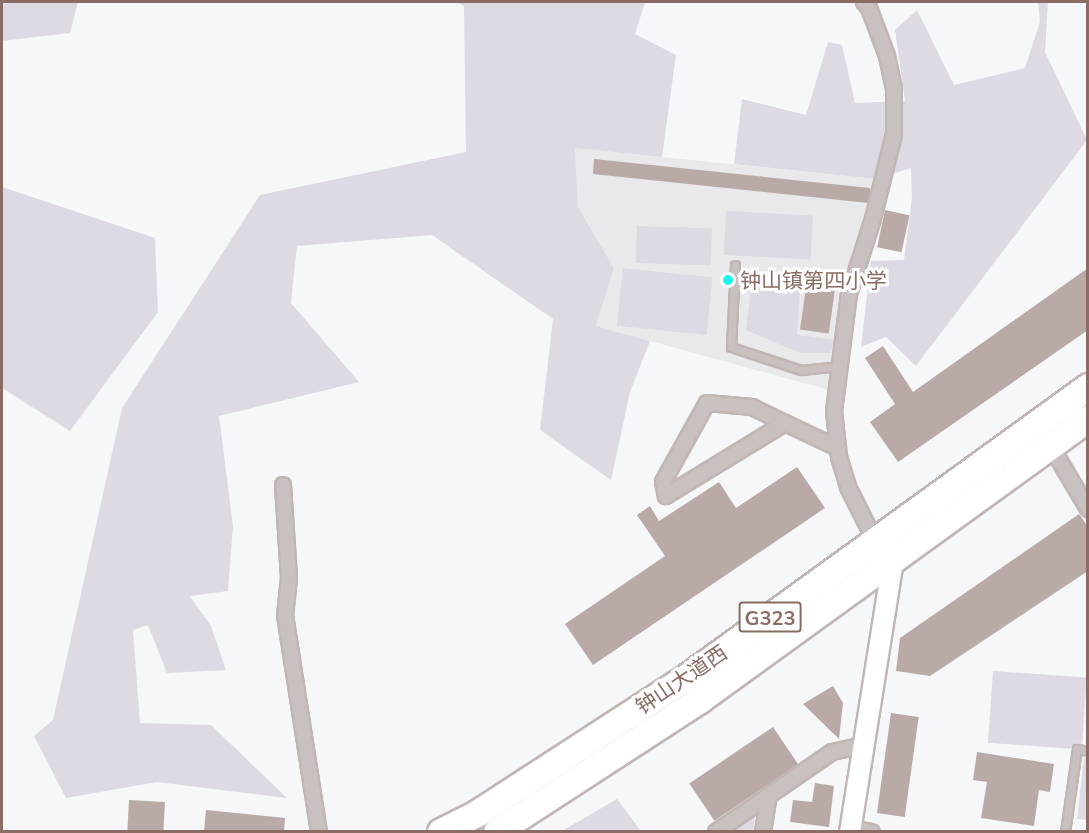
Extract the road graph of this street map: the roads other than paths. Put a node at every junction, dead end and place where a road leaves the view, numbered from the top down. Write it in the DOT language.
graph roads {
  1 [pos="864,2"];
  2 [pos="735,266"];
  3 [pos="840,366"];
  4 [pos="1088,387"];
  5 [pos="1088,419"];
  6 [pos="785,423"];
  7 [pos="1037,423"];
  8 [pos="1050,446"];
  9 [pos="838,448"];
  10 [pos="283,485"];
  11 [pos="1088,509"];
  12 [pos="875,541"];
  13 [pos="893,560"];
  14 [pos="864,745"];
  15 [pos="1088,751"];
  16 [pos="769,795"];
  17 [pos="850,830"];
  18 [pos="319,831"];
  19 [pos="441,831"];
  20 [pos="497,831"];
  21 [pos="716,831"];
  22 [pos="763,831"];
  23 [pos="872,831"];
  24 [pos="1065,831"];
  1 -- 3 [label="street"];
  2 -- 3 [label="lane"];
  3 -- 9 [label="street"];
  4 -- 7 [label="highway, 钟山大道西 / G323"];
  5 -- 8 [label="highway, 钟山大道西 / G323"];
  6 -- 6 [label="street"];
  6 -- 9 [label="street"];
  7 -- 8 [label="street"];
  7 -- 12 [label="highway, 钟山大道西 / G323"];
  8 -- 11 [label="street"];
  8 -- 13 [label="highway, 钟山大道西 / G323"];
  9 -- 12 [label="street"];
  10 -- 18 [label="street"];
  12 -- 13 [label="street"];
  12 -- 19 [label="highway, 钟山大道西 / G323"];
  13 -- 14 [label="street"];
  13 -- 20 [label="highway, 钟山大道西 / G323"];
  14 -- 16 [label="street"];
  14 -- 17 [label="street"];
  15 -- 24 [label="lane"];
  16 -- 21 [label="street"];
  16 -- 22 [label="street"];
  17 -- 23 [label="street"];
}
